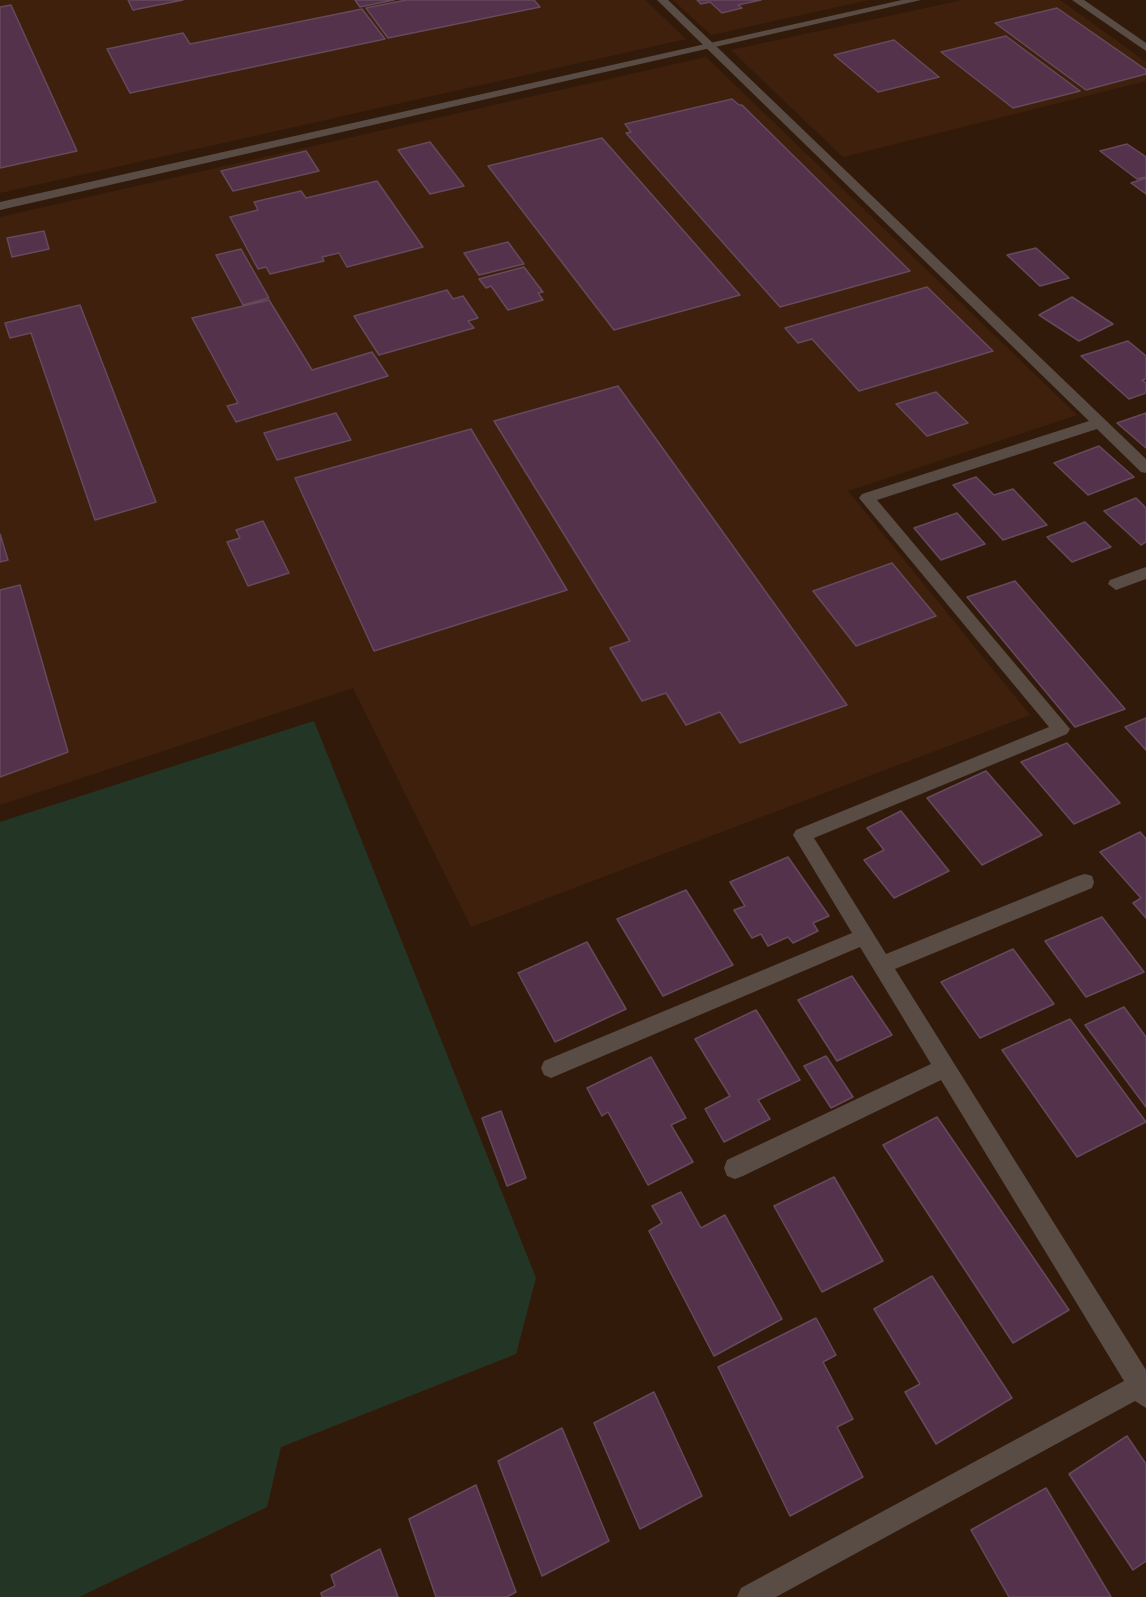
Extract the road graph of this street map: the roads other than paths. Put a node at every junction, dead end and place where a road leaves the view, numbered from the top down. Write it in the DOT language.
graph roads {
  1 [pos="662,0"];
  2 [pos="916,0"];
  3 [pos="1077,0"];
  4 [pos="710,46"];
  5 [pos="1146,48"];
  6 [pos="0,206"];
  7 [pos="1099,423"];
  8 [pos="1146,468"];
  9 [pos="1146,573"];
  10 [pos="1116,584"];
  11 [pos="1085,882"];
  12 [pos="864,937"];
  13 [pos="882,965"];
  14 [pos="551,1068"];
  15 [pos="944,1068"];
  16 [pos="735,1168"];
  17 [pos="1144,1388"];
  18 [pos="777,1591"];
  19 [pos="750,1597"];
  1 -- 4 [label="street"];
  2 -- 4 [label="street"];
  3 -- 5 [label="street"];
  4 -- 6 [label="street"];
  4 -- 7 [label="street"];
  7 -- 8 [label="street"];
  7 -- 12 [label="street"];
  9 -- 10 [label="street"];
  11 -- 13 [label="street"];
  12 -- 13 [label="street"];
  12 -- 14 [label="street"];
  13 -- 15 [label="street"];
  15 -- 16 [label="street"];
  15 -- 17 [label="street"];
  17 -- 18 [label="street"];
  18 -- 19 [label="street"];
}
